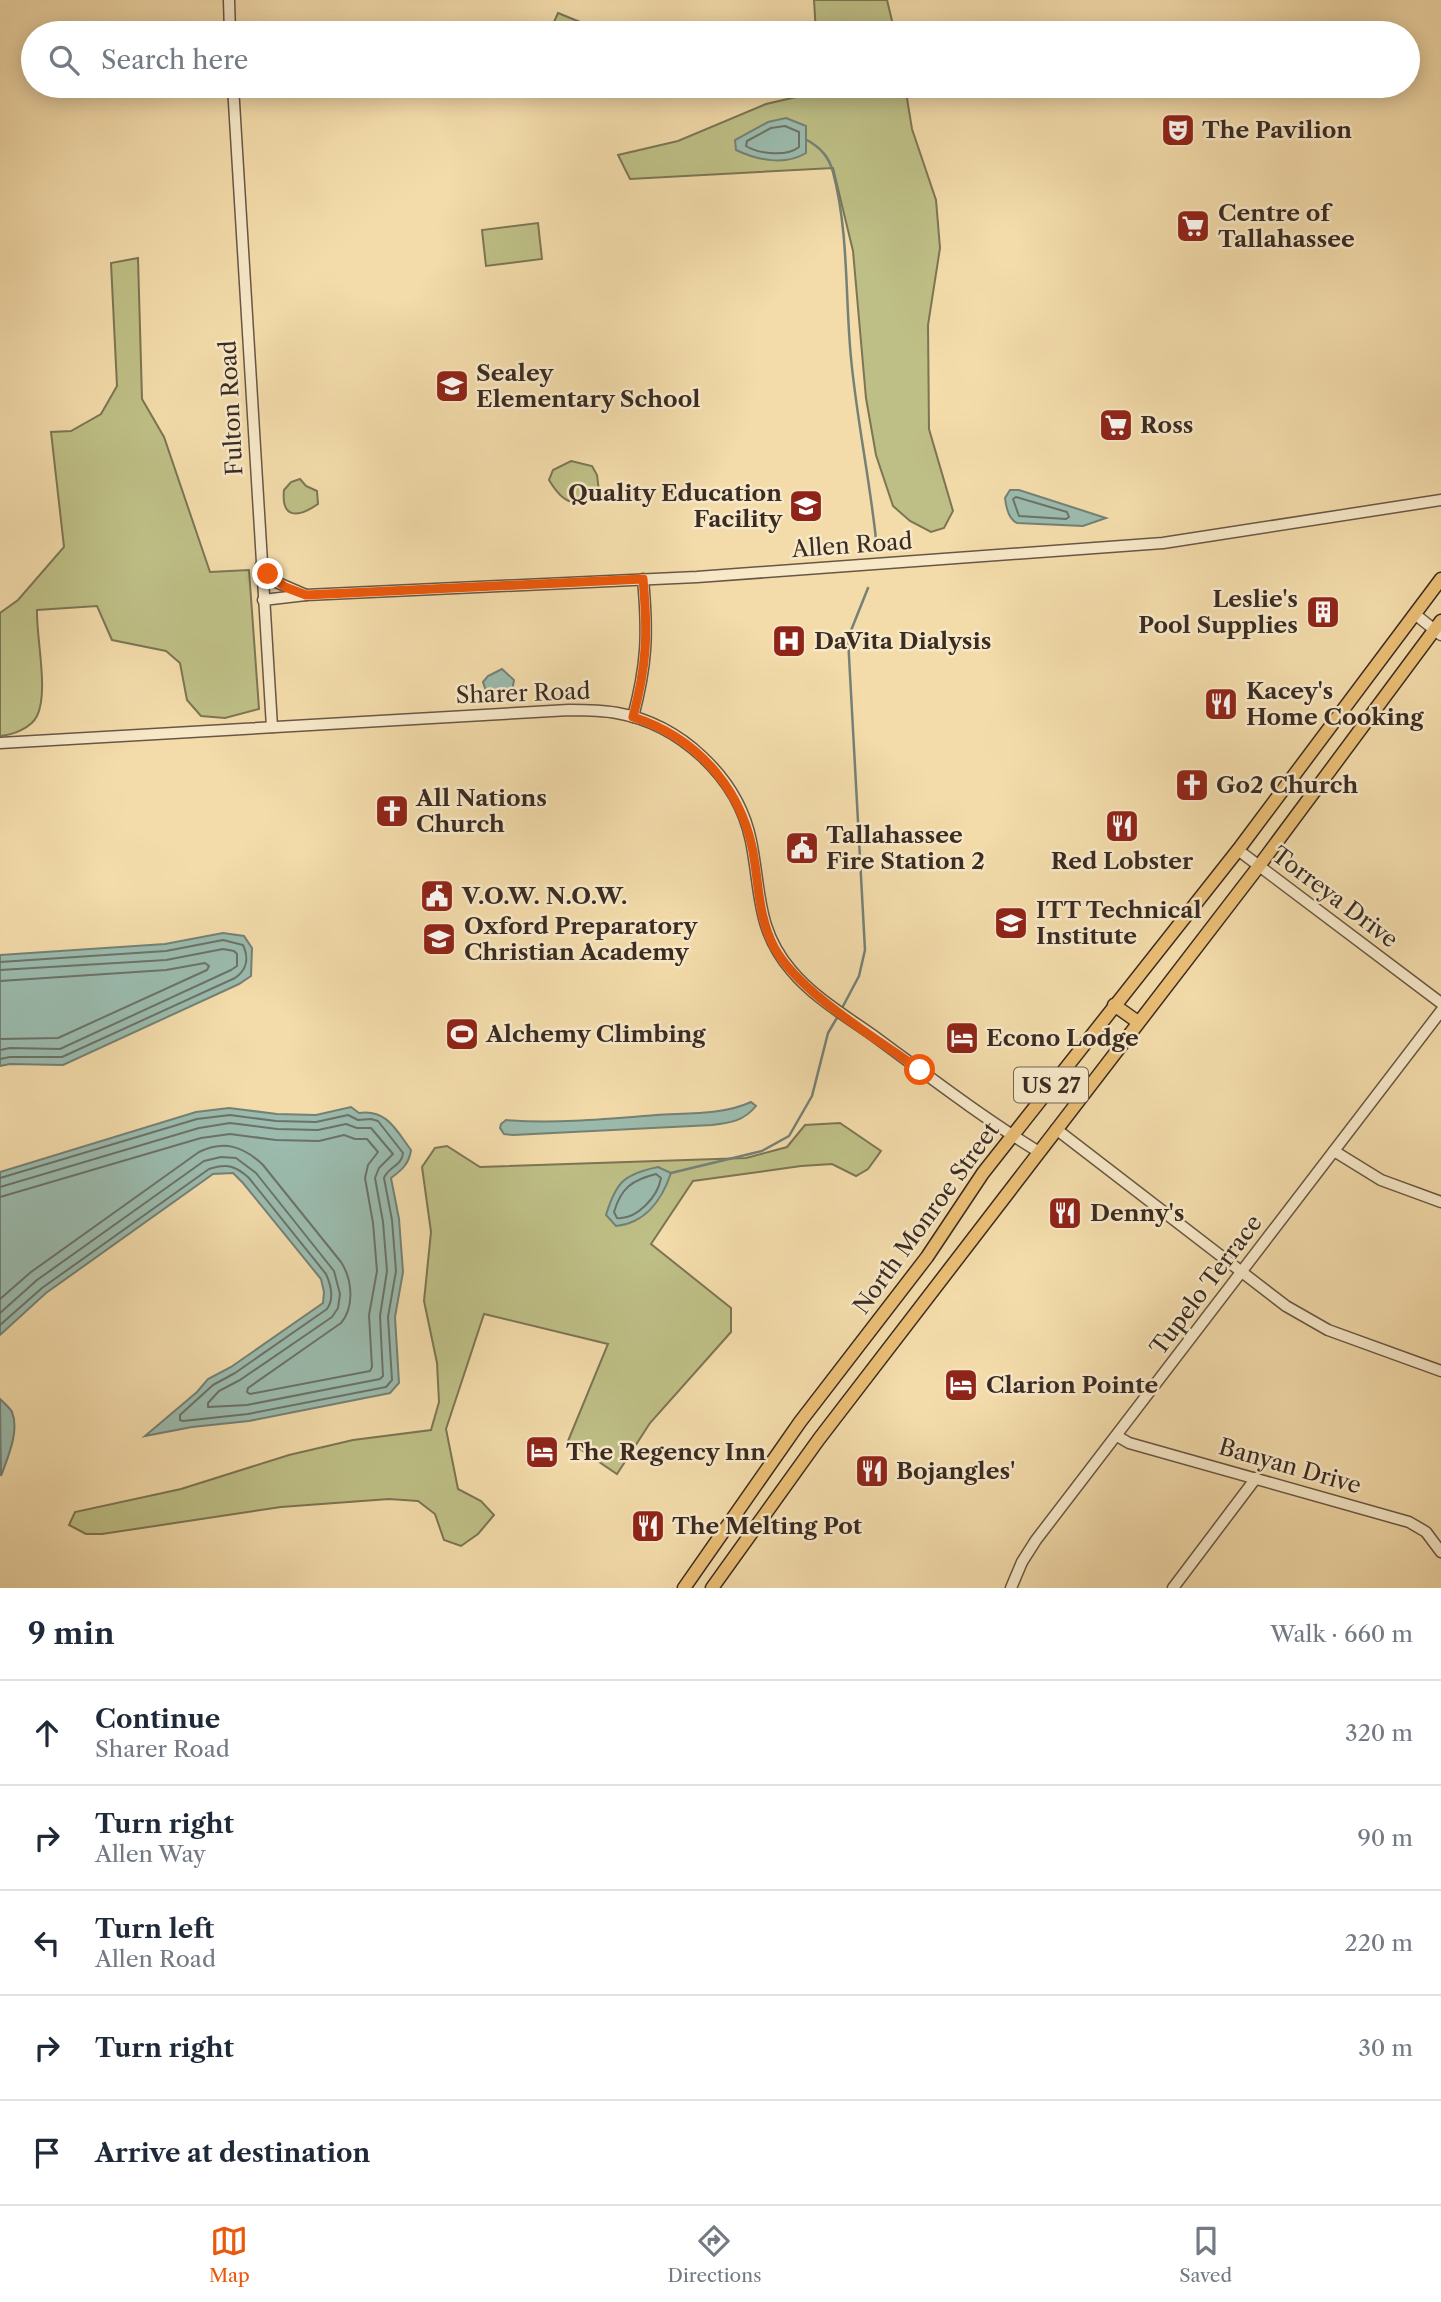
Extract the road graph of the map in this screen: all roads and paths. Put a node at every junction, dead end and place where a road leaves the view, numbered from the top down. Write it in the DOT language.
graph roads {
  1 [pos="229,0"];
  2 [pos="230,21"];
  3 [pos="234,98"];
  4 [pos="1441,500"];
  5 [pos="1426,502"];
  6 [pos="1441,508"];
  7 [pos="261,565"];
  8 [pos="643,579"];
  9 [pos="1441,579"];
  10 [pos="306,595"];
  11 [pos="263,600"];
  12 [pos="1416,615"];
  13 [pos="1439,629"];
  14 [pos="633,717"];
  15 [pos="272,727"];
  16 [pos="1329,730"];
  17 [pos="0,743"];
  18 [pos="1349,744"];
  19 [pos="1238,850"];
  20 [pos="1259,866"];
  21 [pos="1441,1003"];
  22 [pos="1114,1006"];
  23 [pos="1441,1011"];
  24 [pos="1138,1022"];
  25 [pos="1056,1129"];
  26 [pos="1011,1135"];
  27 [pos="1334,1151"];
  28 [pos="1039,1152"];
  29 [pos="1441,1202"];
  30 [pos="1242,1272"];
  31 [pos="909,1279"];
  32 [pos="929,1296"];
  33 [pos="894,1300"];
  34 [pos="911,1319"];
  35 [pos="1441,1371"];
  36 [pos="800,1422"];
  37 [pos="1117,1436"];
  38 [pos="819,1438"];
  39 [pos="789,1439"];
  40 [pos="808,1453"];
  41 [pos="1256,1478"];
  42 [pos="1441,1552"];
  43 [pos="684,1588"];
  44 [pos="712,1588"];
  45 [pos="1011,1588"];
  46 [pos="1173,1588"];
  1 -- 2 [label="street"];
  3 -- 7 [label="street, Fulton Road"];
  4 -- 5 [label="street, Allen Road"];
  5 -- 6 [label="street"];
  5 -- 8 [label="street, Allen Road"];
  7 -- 10 [label="street"];
  7 -- 11 [label="street, Fulton Road"];
  8 -- 10 [label="street, Allen Road"];
  8 -- 14 [label="street"];
  9 -- 12 [label="main road, North Monroe Street / US 27"];
  10 -- 11 [label="street, Allen Road"];
  11 -- 15 [label="street, Fulton Road"];
  12 -- 13 [label="street"];
  12 -- 16 [label="main road, North Monroe Street / US 27"];
  13 -- 18 [label="main road, North Monroe Street / US 27"];
  14 -- 15 [label="street, Sharer Road"];
  14 -- 26 [label="street, Sharer Road"];
  15 -- 17 [label="street, Sharer Road"];
  16 -- 18 [label="main road"];
  16 -- 19 [label="main road, North Monroe Street / US 27"];
  18 -- 20 [label="main road, North Monroe Street / US 27"];
  19 -- 20 [label="street, Torreya Drive"];
  19 -- 22 [label="main road, North Monroe Street / US 27"];
  20 -- 21 [label="street, Torreya Drive"];
  20 -- 24 [label="main road, North Monroe Street / US 27"];
  22 -- 24 [label="main road"];
  22 -- 26 [label="main road, North Monroe Street / US 27"];
  23 -- 27 [label="street, Tupelo Terrace"];
  24 -- 25 [label="main road, North Monroe Street / US 27"];
  25 -- 28 [label="main road, North Monroe Street / US 27"];
  25 -- 30 [label="street"];
  26 -- 28 [label="street, Sharer Road"];
  26 -- 31 [label="main road, North Monroe Street / US 27"];
  27 -- 29 [label="street"];
  27 -- 30 [label="street, Tupelo Terrace"];
  28 -- 32 [label="main road, North Monroe Street / US 27"];
  30 -- 35 [label="street"];
  30 -- 37 [label="street, Tupelo Terrace"];
  31 -- 32 [label="main road"];
  31 -- 33 [label="main road, North Monroe Street / US 27"];
  32 -- 34 [label="main road, North Monroe Street / US 27"];
  33 -- 34 [label="main road"];
  33 -- 36 [label="main road, North Monroe Street / US 27"];
  34 -- 38 [label="main road, North Monroe Street / US 27"];
  36 -- 38 [label="main road"];
  36 -- 39 [label="main road, North Monroe Street / US 27"];
  37 -- 41 [label="street, Banyan Drive"];
  37 -- 45 [label="street, Tupelo Terrace"];
  38 -- 40 [label="main road, North Monroe Street / US 27"];
  39 -- 40 [label="main road"];
  39 -- 43 [label="main road, North Monroe Street / US 27"];
  40 -- 44 [label="main road, North Monroe Street / US 27"];
  41 -- 42 [label="street, Banyan Drive"];
  41 -- 46 [label="street"];
}
